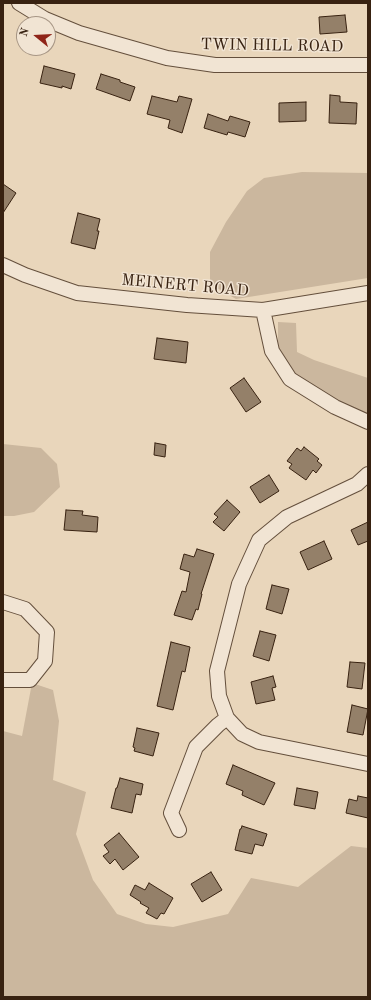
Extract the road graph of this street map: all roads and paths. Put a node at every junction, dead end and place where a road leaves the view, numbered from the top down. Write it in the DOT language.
graph roads {
  1 [pos="19,3"];
  2 [pos="368,65"];
  3 [pos="3,265"];
  4 [pos="368,293"];
  5 [pos="263,310"];
  6 [pos="368,422"];
  7 [pos="368,474"];
  8 [pos="3,602"];
  9 [pos="3,680"];
  10 [pos="227,718"];
  11 [pos="368,764"];
  12 [pos="179,830"];
  1 -- 2 [label="street, TWIN HILL ROAD"];
  3 -- 5 [label="street, MEINERT ROAD"];
  4 -- 5 [label="street, MEINERT ROAD"];
  5 -- 6 [label="street"];
  7 -- 10 [label="street"];
  8 -- 9 [label="street"];
  10 -- 11 [label="street"];
  10 -- 12 [label="street"];
}
